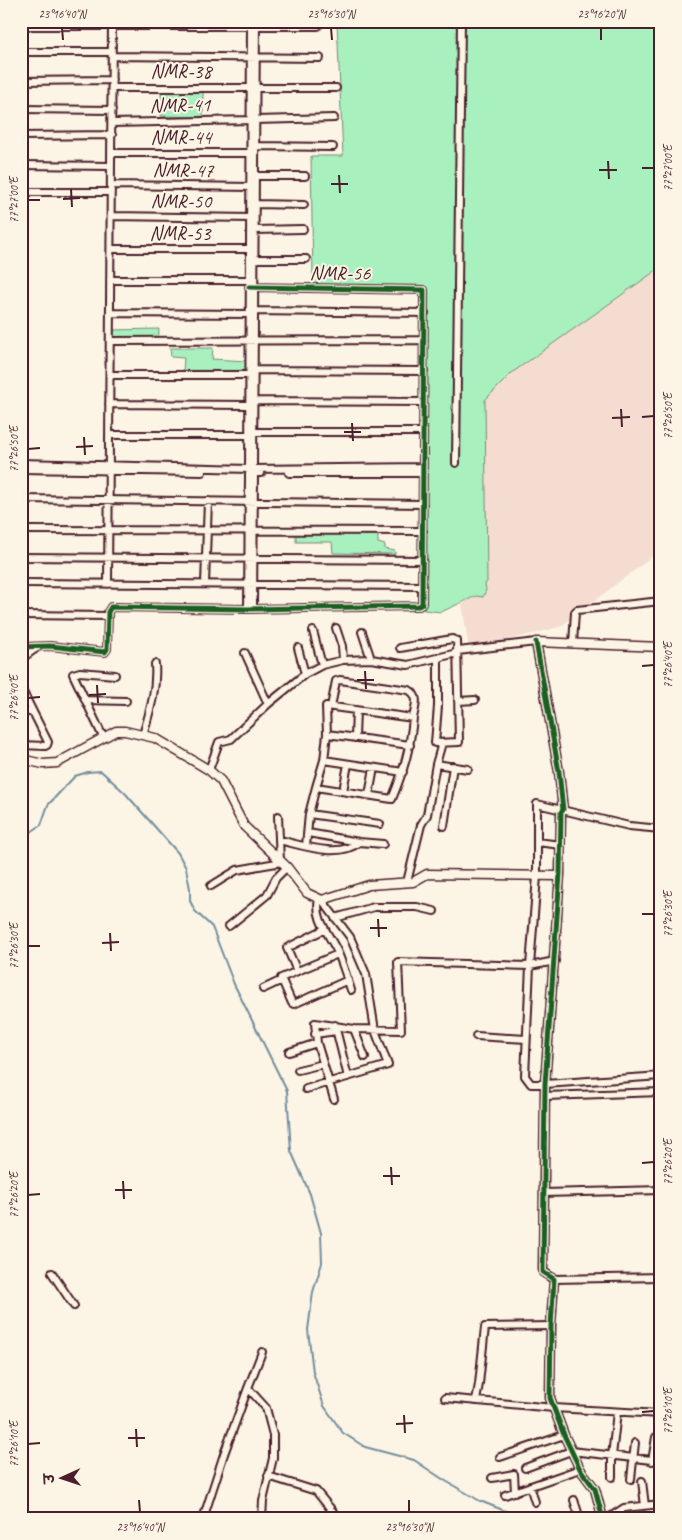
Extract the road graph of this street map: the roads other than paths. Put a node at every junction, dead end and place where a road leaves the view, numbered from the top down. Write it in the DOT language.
graph roads {
  1 [pos="460,21"];
  2 [pos="112,24"];
  3 [pos="254,24"];
  4 [pos="21,26"];
  5 [pos="318,26"];
  6 [pos="21,52"];
  7 [pos="112,54"];
  8 [pos="253,57"];
  9 [pos="320,58"];
  10 [pos="112,80"];
  11 [pos="21,81"];
  12 [pos="112,88"];
  13 [pos="253,88"];
  14 [pos="336,88"];
  15 [pos="21,109"];
  16 [pos="112,110"];
  17 [pos="334,118"];
  18 [pos="253,120"];
  19 [pos="112,123"];
  20 [pos="112,135"];
  21 [pos="21,136"];
  22 [pos="255,146"];
  23 [pos="333,147"];
  24 [pos="111,153"];
  25 [pos="250,153"];
  26 [pos="21,166"];
  27 [pos="111,166"];
  28 [pos="255,176"];
  29 [pos="305,176"];
  30 [pos="252,187"];
  31 [pos="111,188"];
  32 [pos="21,192"];
  33 [pos="255,204"];
  34 [pos="304,205"];
  35 [pos="111,216"];
  36 [pos="252,218"];
  37 [pos="303,229"];
  38 [pos="255,230"];
  39 [pos="111,249"];
  40 [pos="250,249"];
  41 [pos="306,258"];
  42 [pos="254,259"];
  43 [pos="110,280"];
  44 [pos="251,284"];
  45 [pos="110,313"];
  46 [pos="252,313"];
  47 [pos="425,313"];
  48 [pos="424,340"];
  49 [pos="110,341"];
  50 [pos="252,341"];
  51 [pos="424,371"];
  52 [pos="252,372"];
  53 [pos="110,375"];
  54 [pos="423,402"];
  55 [pos="251,403"];
  56 [pos="110,404"];
  57 [pos="423,432"];
  58 [pos="251,433"];
  59 [pos="109,435"];
  60 [pos="21,463"];
  61 [pos="456,463"];
  62 [pos="110,468"];
  63 [pos="21,469"];
  64 [pos="423,470"];
  65 [pos="251,471"];
  66 [pos="21,499"];
  67 [pos="109,500"];
  68 [pos="208,501"];
  69 [pos="251,502"];
  70 [pos="422,504"];
  71 [pos="21,530"];
  72 [pos="109,530"];
  73 [pos="207,530"];
  74 [pos="251,531"];
  75 [pos="423,531"];
  76 [pos="21,556"];
  77 [pos="108,557"];
  78 [pos="206,558"];
  79 [pos="251,559"];
  80 [pos="423,560"];
  81 [pos="21,583"];
  82 [pos="108,584"];
  83 [pos="205,584"];
  84 [pos="251,585"];
  85 [pos="422,586"];
  86 [pos="661,602"];
  87 [pos="250,609"];
  88 [pos="21,615"];
  89 [pos="107,616"];
  90 [pos="336,628"];
  91 [pos="313,631"];
  92 [pos="362,632"];
  93 [pos="536,642"];
  94 [pos="573,644"];
  95 [pos="38,646"];
  96 [pos="21,647"];
  97 [pos="661,647"];
  98 [pos="298,648"];
  99 [pos="400,648"];
  100 [pos="458,651"];
  101 [pos="245,653"];
  102 [pos="438,657"];
  103 [pos="372,659"];
  104 [pos="21,660"];
  105 [pos="343,660"];
  106 [pos="155,664"];
  107 [pos="322,665"];
  108 [pos="305,674"];
  109 [pos="115,675"];
  110 [pos="21,688"];
  111 [pos="85,700"];
  112 [pos="475,700"];
  113 [pos="458,701"];
  114 [pos="126,702"];
  115 [pos="268,704"];
  116 [pos="331,707"];
  117 [pos="356,710"];
  118 [pos="21,712"];
  119 [pos="33,712"];
  120 [pos="413,718"];
  121 [pos="327,734"];
  122 [pos="143,735"];
  123 [pos="103,738"];
  124 [pos="355,738"];
  125 [pos="442,743"];
  126 [pos="21,745"];
  127 [pos="410,745"];
  128 [pos="21,759"];
  129 [pos="324,760"];
  130 [pos="348,764"];
  131 [pos="436,764"];
  132 [pos="453,766"];
  133 [pos="374,768"];
  134 [pos="468,769"];
  135 [pos="209,770"];
  136 [pos="403,772"];
  137 [pos="316,787"];
  138 [pos="343,791"];
  139 [pos="369,795"];
  140 [pos="563,810"];
  141 [pos="309,814"];
  142 [pos="278,816"];
  143 [pos="380,824"];
  144 [pos="444,826"];
  145 [pos="661,829"];
  146 [pos="308,833"];
  147 [pos="279,840"];
  148 [pos="359,842"];
  149 [pos="537,842"];
  150 [pos="383,844"];
  151 [pos="561,845"];
  152 [pos="306,846"];
  153 [pos="283,863"];
  154 [pos="537,876"];
  155 [pos="559,876"];
  156 [pos="407,882"];
  157 [pos="211,886"];
  158 [pos="321,900"];
  159 [pos="434,911"];
  160 [pos="335,918"];
  161 [pos="229,926"];
  162 [pos="325,929"];
  163 [pos="338,954"];
  164 [pos="555,961"];
  165 [pos="530,966"];
  166 [pos="297,972"];
  167 [pos="282,980"];
  168 [pos="348,980"];
  169 [pos="263,989"];
  170 [pos="351,990"];
  171 [pos="336,1028"];
  172 [pos="354,1028"];
  173 [pos="375,1030"];
  174 [pos="315,1034"];
  175 [pos="476,1036"];
  176 [pos="526,1039"];
  177 [pos="317,1043"];
  178 [pos="289,1052"];
  179 [pos="365,1058"];
  180 [pos="323,1064"];
  181 [pos="298,1070"];
  182 [pos="661,1076"];
  183 [pos="348,1077"];
  184 [pos="328,1082"];
  185 [pos="545,1084"];
  186 [pos="306,1089"];
  187 [pos="661,1092"];
  188 [pos="545,1096"];
  189 [pos="334,1099"];
  190 [pos="661,1190"];
  191 [pos="544,1193"];
  192 [pos="52,1272"];
  193 [pos="661,1277"];
  194 [pos="554,1279"];
  195 [pos="74,1306"];
  196 [pos="551,1326"];
  197 [pos="262,1352"];
  198 [pos="248,1388"];
  199 [pos="445,1398"];
  200 [pos="476,1401"];
  201 [pos="554,1408"];
  202 [pos="616,1412"];
  203 [pos="661,1414"];
  204 [pos="564,1434"];
  205 [pos="656,1437"];
  206 [pos="635,1443"];
  207 [pos="571,1451"];
  208 [pos="500,1456"];
  209 [pos="612,1456"];
  210 [pos="632,1459"];
  211 [pos="652,1461"];
  212 [pos="661,1461"];
  213 [pos="525,1468"];
  214 [pos="580,1469"];
  215 [pos="268,1476"];
  216 [pos="492,1478"];
  217 [pos="612,1478"];
  218 [pos="631,1479"];
  219 [pos="642,1481"];
  220 [pos="530,1486"];
  221 [pos="515,1492"];
  222 [pos="505,1495"];
  223 [pos="574,1500"];
  224 [pos="535,1502"];
  225 [pos="661,1504"];
  226 [pos="645,1506"];
  227 [pos="604,1518"];
  228 [pos="203,1519"];
  229 [pos="262,1519"];
  230 [pos="339,1519"];
  231 [pos="580,1519"];
  232 [pos="592,1519"];
  1 -- 61 [label="street"];
  2 -- 3 [label="street"];
  2 -- 4 [label="street"];
  2 -- 7 [label="street"];
  3 -- 5 [label="street"];
  3 -- 8 [label="street"];
  6 -- 7 [label="street"];
  7 -- 8 [label="street"];
  7 -- 10 [label="street"];
  8 -- 9 [label="street"];
  8 -- 13 [label="street"];
  10 -- 11 [label="street"];
  10 -- 12 [label="street"];
  12 -- 13 [label="street, NMR-38"];
  12 -- 16 [label="street"];
  13 -- 14 [label="street, NMR-38"];
  13 -- 18 [label="street"];
  15 -- 16 [label="street"];
  16 -- 19 [label="street"];
  17 -- 18 [label="street, NMR-41"];
  18 -- 19 [label="street, NMR-41"];
  18 -- 22 [label="street"];
  18 -- 25 [label="street"];
  19 -- 20 [label="street"];
  20 -- 21 [label="street"];
  20 -- 24 [label="street"];
  22 -- 23 [label="street"];
  22 -- 28 [label="street"];
  24 -- 25 [label="street, NMR-44"];
  24 -- 27 [label="street"];
  25 -- 30 [label="street"];
  26 -- 27 [label="street"];
  27 -- 31 [label="street"];
  28 -- 29 [label="street"];
  28 -- 30 [label="street"];
  30 -- 31 [label="street, NMR-47"];
  30 -- 33 [label="street"];
  30 -- 36 [label="street"];
  31 -- 32 [label="street, NMR-47"];
  31 -- 35 [label="street"];
  33 -- 34 [label="street"];
  33 -- 36 [label="street"];
  35 -- 36 [label="street, NMR-50"];
  35 -- 39 [label="street"];
  36 -- 38 [label="street"];
  36 -- 40 [label="street"];
  37 -- 38 [label="street"];
  38 -- 42 [label="street"];
  39 -- 40 [label="street, NMR-53"];
  39 -- 43 [label="street"];
  40 -- 44 [label="street"];
  41 -- 42 [label="street"];
  42 -- 44 [label="street"];
  43 -- 44 [label="street, NMR-56"];
  43 -- 45 [label="street"];
  44 -- 46 [label="street"];
  44 -- 47 [label="street, NMR-56"];
  45 -- 46 [label="street"];
  45 -- 49 [label="street"];
  46 -- 47 [label="street"];
  46 -- 50 [label="street"];
  47 -- 48 [label="street"];
  48 -- 50 [label="street"];
  48 -- 51 [label="street"];
  49 -- 50 [label="street"];
  49 -- 53 [label="street"];
  50 -- 52 [label="street"];
  51 -- 52 [label="street"];
  51 -- 54 [label="street"];
  52 -- 53 [label="street"];
  52 -- 55 [label="street"];
  53 -- 56 [label="street"];
  54 -- 55 [label="street"];
  54 -- 57 [label="street"];
  55 -- 56 [label="street"];
  55 -- 58 [label="street"];
  56 -- 59 [label="street"];
  57 -- 58 [label="street"];
  57 -- 64 [label="street"];
  58 -- 59 [label="street"];
  58 -- 65 [label="street"];
  59 -- 62 [label="street"];
  60 -- 62 [label="street"];
  62 -- 63 [label="street"];
  62 -- 65 [label="street"];
  62 -- 67 [label="street"];
  64 -- 65 [label="street"];
  64 -- 70 [label="street"];
  65 -- 69 [label="street"];
  66 -- 67 [label="street"];
  67 -- 68 [label="street"];
  67 -- 72 [label="street"];
  68 -- 69 [label="street"];
  68 -- 73 [label="street"];
  69 -- 70 [label="street"];
  69 -- 74 [label="street"];
  70 -- 75 [label="street"];
  71 -- 72 [label="street"];
  72 -- 73 [label="street"];
  72 -- 77 [label="street"];
  73 -- 74 [label="street"];
  73 -- 78 [label="street"];
  74 -- 75 [label="street"];
  74 -- 79 [label="street"];
  75 -- 80 [label="street"];
  76 -- 77 [label="street"];
  77 -- 78 [label="street"];
  77 -- 82 [label="street"];
  78 -- 79 [label="street"];
  78 -- 83 [label="street"];
  79 -- 80 [label="street"];
  79 -- 84 [label="street"];
  80 -- 85 [label="street"];
  81 -- 82 [label="street"];
  82 -- 83 [label="street"];
  83 -- 84 [label="street"];
  84 -- 85 [label="street"];
  84 -- 87 [label="street"];
  85 -- 87 [label="street"];
  86 -- 94 [label="street"];
  87 -- 89 [label="street"];
  88 -- 89 [label="street"];
  89 -- 95 [label="street"];
  90 -- 105 [label="street"];
  91 -- 107 [label="street"];
  92 -- 103 [label="street"];
  93 -- 94 [label="street"];
  93 -- 100 [label="street"];
  93 -- 140 [label="street"];
  94 -- 97 [label="street"];
  95 -- 96 [label="street"];
  95 -- 104 [label="street"];
  98 -- 108 [label="street"];
  99 -- 100 [label="street"];
  100 -- 102 [label="street"];
  100 -- 113 [label="street"];
  101 -- 115 [label="street"];
  102 -- 103 [label="street"];
  102 -- 125 [label="street"];
  103 -- 105 [label="street"];
  105 -- 107 [label="street"];
  106 -- 122 [label="street"];
  107 -- 108 [label="street"];
  108 -- 115 [label="street"];
  109 -- 111 [label="street"];
  110 -- 119 [label="street"];
  111 -- 114 [label="street"];
  111 -- 123 [label="street"];
  112 -- 113 [label="street"];
  113 -- 125 [label="street"];
  115 -- 135 [label="street"];
  116 -- 117 [label="street"];
  116 -- 120 [label="street"];
  116 -- 121 [label="street"];
  117 -- 120 [label="street"];
  117 -- 124 [label="street"];
  118 -- 119 [label="street"];
  119 -- 126 [label="street"];
  120 -- 127 [label="street"];
  121 -- 124 [label="street"];
  121 -- 129 [label="street"];
  122 -- 123 [label="street"];
  122 -- 135 [label="street"];
  123 -- 128 [label="street"];
  124 -- 127 [label="street"];
  125 -- 131 [label="street"];
  127 -- 136 [label="street"];
  129 -- 130 [label="street"];
  129 -- 137 [label="street"];
  130 -- 133 [label="street"];
  130 -- 138 [label="street"];
  131 -- 132 [label="street"];
  131 -- 156 [label="street"];
  132 -- 134 [label="street"];
  132 -- 144 [label="street"];
  133 -- 136 [label="street"];
  133 -- 139 [label="street"];
  135 -- 153 [label="street"];
  136 -- 139 [label="street"];
  137 -- 138 [label="street"];
  137 -- 141 [label="street"];
  138 -- 139 [label="street"];
  140 -- 145 [label="street"];
  140 -- 149 [label="street"];
  140 -- 151 [label="street"];
  141 -- 143 [label="street"];
  141 -- 146 [label="street"];
  142 -- 147 [label="street"];
  146 -- 148 [label="street"];
  146 -- 152 [label="street"];
  147 -- 152 [label="street"];
  147 -- 153 [label="street"];
  148 -- 150 [label="street"];
  148 -- 152 [label="street"];
  149 -- 151 [label="street"];
  149 -- 154 [label="street"];
  151 -- 155 [label="street"];
  153 -- 157 [label="street"];
  153 -- 158 [label="street"];
  153 -- 161 [label="street"];
  154 -- 155 [label="street"];
  154 -- 156 [label="street"];
  154 -- 165 [label="street"];
  155 -- 164 [label="street"];
  156 -- 158 [label="street"];
  158 -- 160 [label="street"];
  158 -- 162 [label="street"];
  159 -- 160 [label="street"];
  160 -- 173 [label="street"];
  162 -- 163 [label="street"];
  162 -- 166 [label="street"];
  163 -- 166 [label="street"];
  163 -- 168 [label="street"];
  164 -- 165 [label="street"];
  164 -- 185 [label="street"];
  165 -- 173 [label="street"];
  165 -- 176 [label="street"];
  166 -- 167 [label="street"];
  167 -- 168 [label="street"];
  167 -- 169 [label="street"];
  168 -- 170 [label="street"];
  171 -- 172 [label="street"];
  171 -- 174 [label="street"];
  171 -- 174 [label="street"];
  171 -- 183 [label="street"];
  172 -- 173 [label="street"];
  172 -- 179 [label="street"];
  173 -- 183 [label="street"];
  174 -- 177 [label="street"];
  175 -- 176 [label="street"];
  176 -- 185 [label="street"];
  177 -- 178 [label="street"];
  177 -- 180 [label="street"];
  180 -- 181 [label="street"];
  180 -- 184 [label="street"];
  182 -- 185 [label="street"];
  183 -- 184 [label="street"];
  184 -- 186 [label="street"];
  184 -- 189 [label="street"];
  185 -- 188 [label="street"];
  187 -- 188 [label="street"];
  188 -- 191 [label="street"];
  190 -- 191 [label="street"];
  191 -- 194 [label="street"];
  192 -- 195 [label="street"];
  193 -- 194 [label="street"];
  194 -- 196 [label="street"];
  196 -- 200 [label="street"];
  196 -- 201 [label="street"];
  197 -- 198 [label="street"];
  198 -- 215 [label="street"];
  198 -- 228 [label="street"];
  199 -- 200 [label="street"];
  200 -- 201 [label="street"];
  201 -- 202 [label="street"];
  201 -- 204 [label="street"];
  202 -- 203 [label="street"];
  202 -- 209 [label="street"];
  204 -- 207 [label="street"];
  204 -- 208 [label="street"];
  205 -- 211 [label="street"];
  206 -- 210 [label="street"];
  207 -- 209 [label="street"];
  207 -- 213 [label="street"];
  207 -- 214 [label="street"];
  209 -- 210 [label="street"];
  209 -- 217 [label="street"];
  210 -- 211 [label="street"];
  210 -- 218 [label="street"];
  211 -- 212 [label="street"];
  214 -- 220 [label="street"];
  214 -- 227 [label="street"];
  215 -- 229 [label="street"];
  215 -- 230 [label="street"];
  216 -- 221 [label="street"];
  219 -- 226 [label="street"];
  220 -- 221 [label="street"];
  220 -- 224 [label="street"];
  221 -- 222 [label="street"];
  223 -- 231 [label="street"];
  225 -- 226 [label="street"];
  226 -- 227 [label="street"];
  227 -- 232 [label="street"];
}
